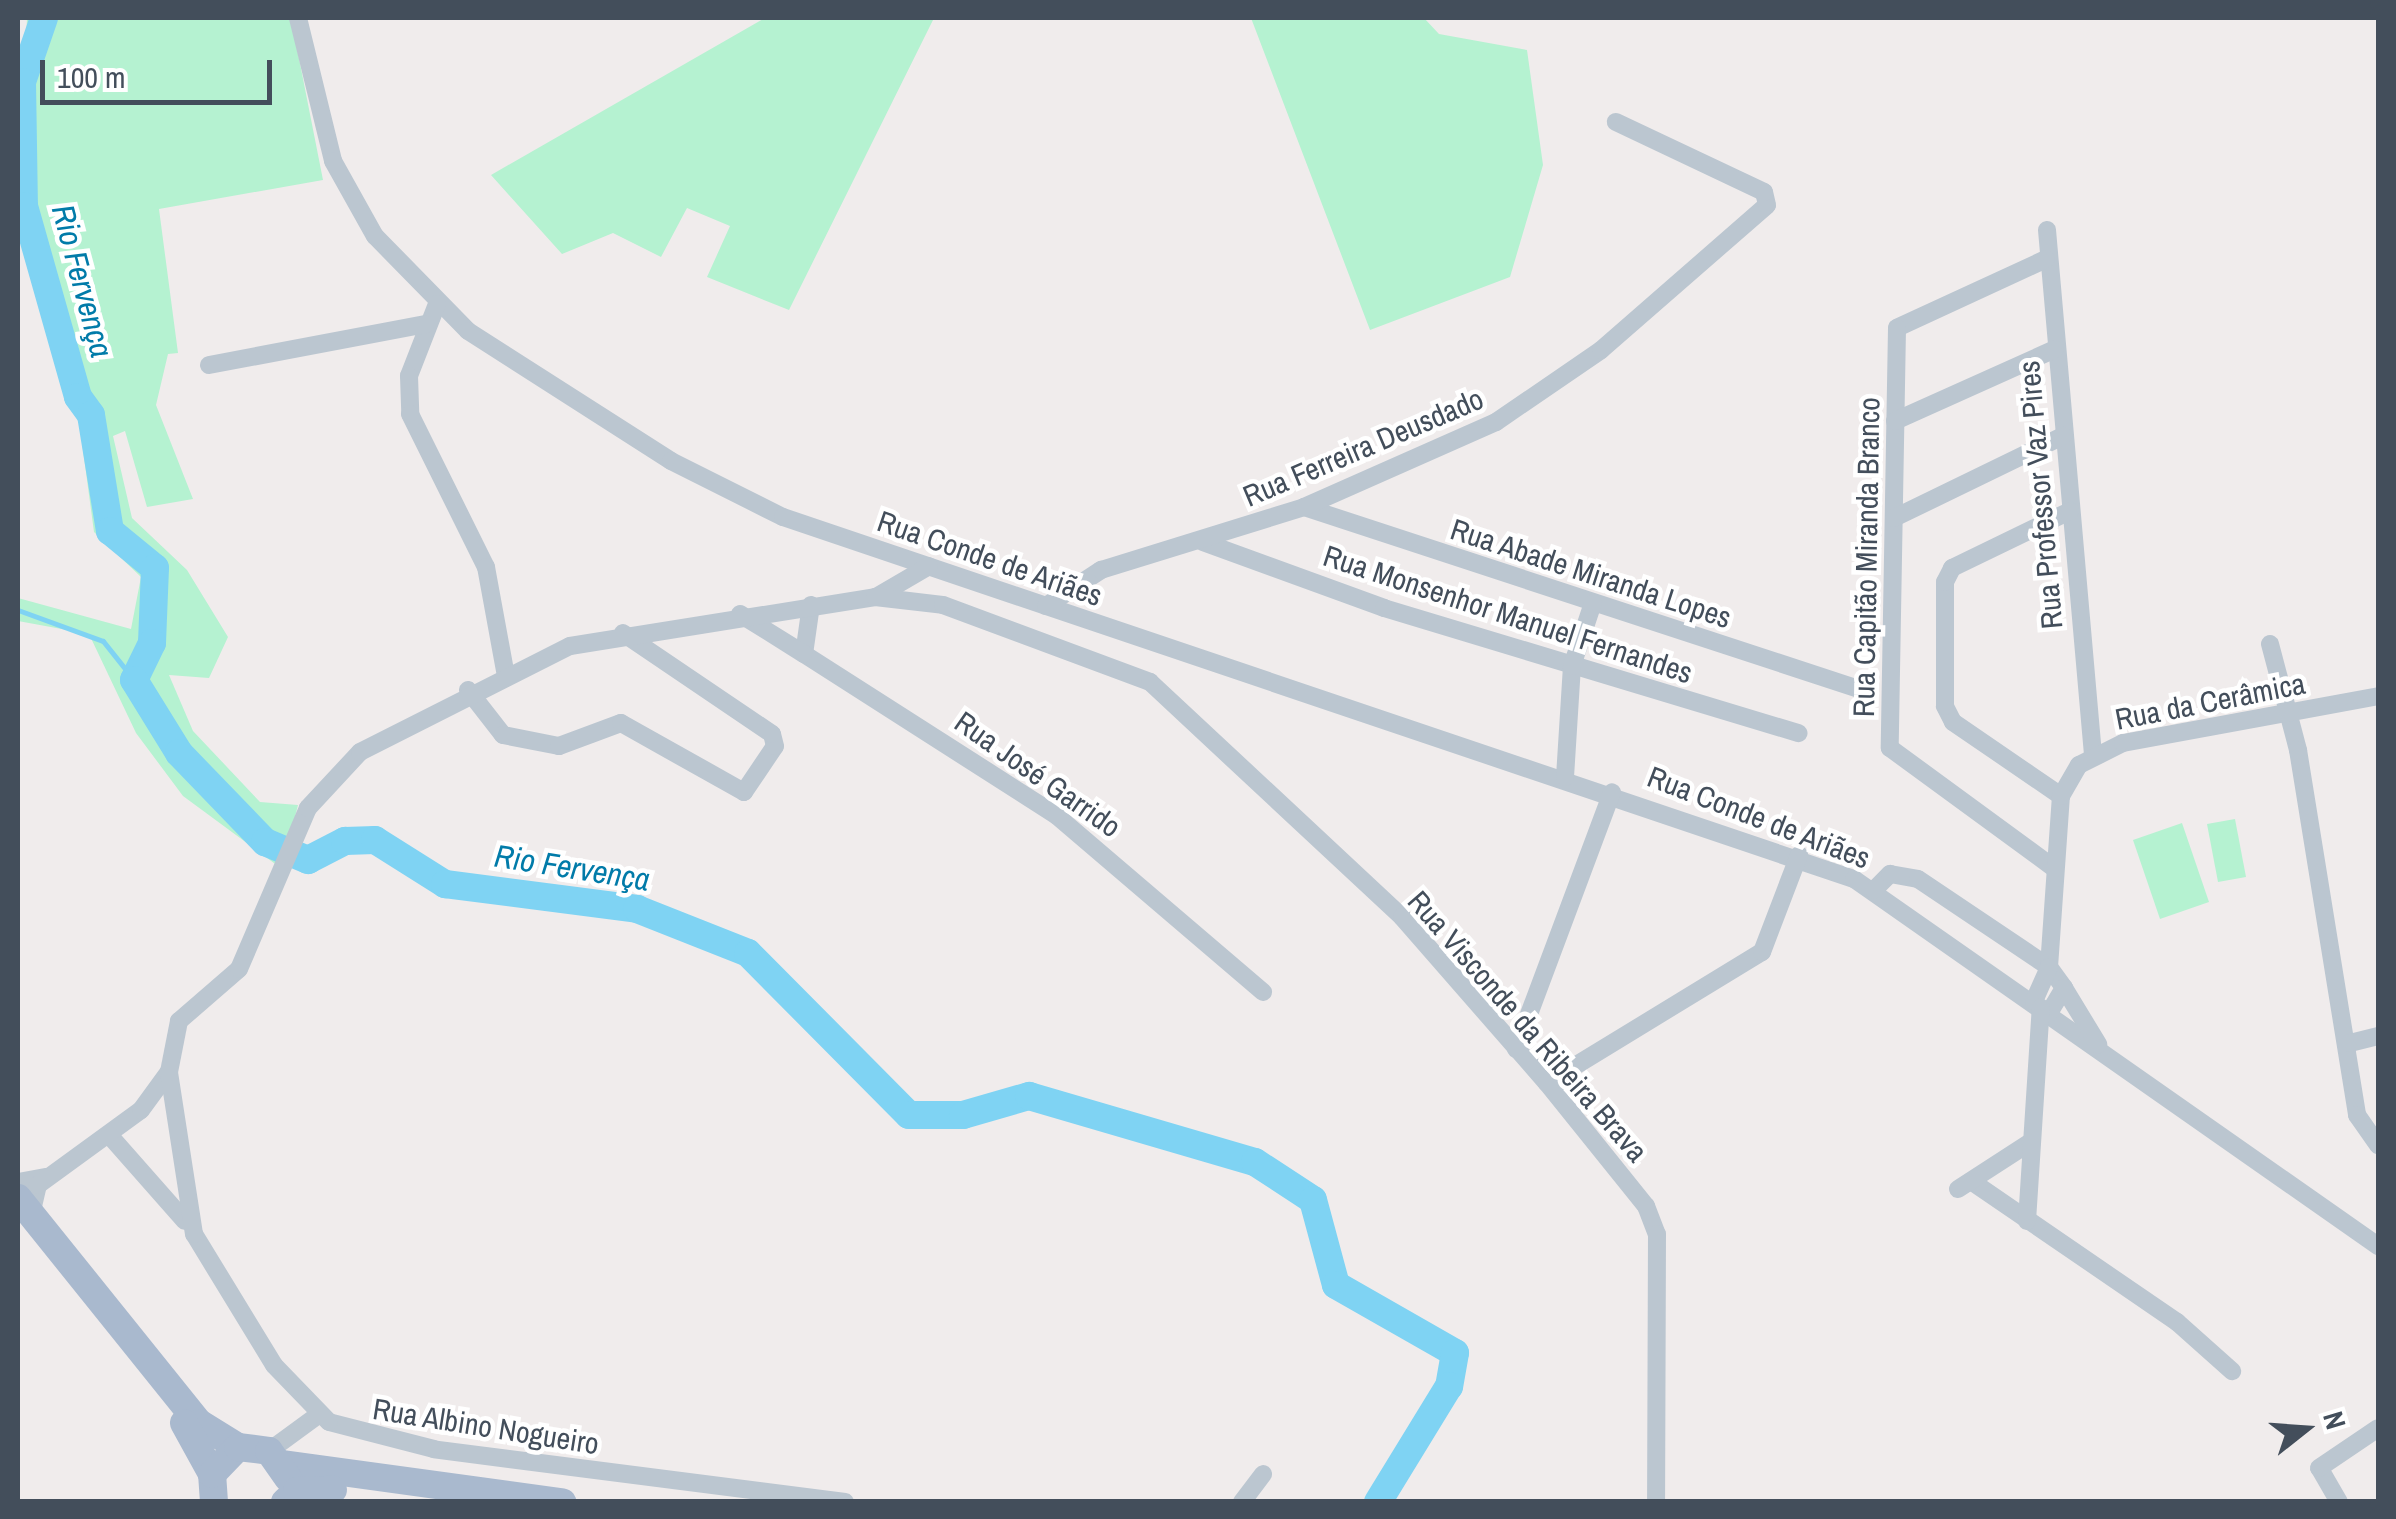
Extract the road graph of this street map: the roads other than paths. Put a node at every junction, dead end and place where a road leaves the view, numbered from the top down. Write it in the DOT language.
graph roads {
  1 [pos="298,18"];
  2 [pos="1616,122"];
  3 [pos="2048,230"];
  4 [pos="2046,259"];
  5 [pos="437,304"];
  6 [pos="425,324"];
  7 [pos="2055,349"];
  8 [pos="209,365"];
  9 [pos="1895,421"];
  10 [pos="2063,436"];
  11 [pos="1304,507"];
  12 [pos="2070,510"];
  13 [pos="1894,518"];
  14 [pos="1203,542"];
  15 [pos="928,566"];
  16 [pos="956,575"];
  17 [pos="875,597"];
  18 [pos="1593,603"];
  19 [pos="812,605"];
  20 [pos="943,605"];
  21 [pos="1046,606"];
  22 [pos="740,614"];
  23 [pos="1105,626"];
  24 [pos="623,633"];
  25 [pos="1139,637"];
  26 [pos="2270,644"];
  27 [pos="804,654"];
  28 [pos="1094,656"];
  29 [pos="1572,666"];
  30 [pos="1132,670"];
  31 [pos="505,671"];
  32 [pos="468,690"];
  33 [pos="1862,690"];
  34 [pos="2378,696"];
  35 [pos="2291,712"];
  36 [pos="1798,734"];
  37 [pos="2092,756"];
  38 [pos="1565,777"];
  39 [pos="1612,792"];
  40 [pos="2061,796"];
  41 [pos="1799,855"];
  42 [pos="2054,868"];
  43 [pos="1874,890"];
  44 [pos="2044,970"];
  45 [pos="2014,986"];
  46 [pos="2064,988"];
  47 [pos="1263,992"];
  48 [pos="2041,1007"];
  49 [pos="2378,1036"];
  50 [pos="2350,1043"];
  51 [pos="1516,1049"];
  52 [pos="2107,1057"];
  53 [pos="169,1072"];
  54 [pos="1546,1083"];
  55 [pos="110,1136"];
  56 [pos="2029,1144"];
  57 [pos="2378,1145"];
  58 [pos="47,1177"];
  59 [pos="18,1182"];
  60 [pos="21,1210"];
  61 [pos="2028,1221"];
  62 [pos="194,1234"];
  63 [pos="2378,1246"];
  64 [pos="2232,1371"];
  65 [pos="318,1415"];
  66 [pos="2378,1428"];
  67 [pos="238,1447"];
  68 [pos="276,1458"];
  69 [pos="1262,1474"];
  70 [pos="208,1491"];
  71 [pos="285,1502"];
  72 [pos="440,1502"];
  73 [pos="562,1502"];
  74 [pos="845,1502"];
  75 [pos="1242,1502"];
  76 [pos="1656,1502"];
  77 [pos="2339,1502"];
  1 -- 5 [label="street, Rua Conde de Ariães"];
  2 -- 11 [label="street, Rua Ferreira Deusdado"];
  3 -- 4 [label="street, Rua Professor Vaz Pires"];
  4 -- 7 [label="street, Rua Professor Vaz Pires"];
  4 -- 9 [label="street, Rua Capitão Miranda Branco"];
  5 -- 6 [label="street"];
  5 -- 15 [label="street, Rua Conde de Ariães"];
  6 -- 8 [label="street"];
  6 -- 31 [label="street"];
  7 -- 9 [label="street"];
  7 -- 10 [label="street, Rua Professor Vaz Pires"];
  9 -- 13 [label="street, Rua Capitão Miranda Branco"];
  10 -- 12 [label="street, Rua Professor Vaz Pires"];
  10 -- 13 [label="street"];
  11 -- 14 [label="street, Rua Ferreira Deusdado"];
  11 -- 18 [label="street, Rua Abade Miranda Lopes"];
  12 -- 37 [label="street, Rua Professor Vaz Pires"];
  12 -- 40 [label="street"];
  13 -- 42 [label="street, Rua Capitão Miranda Branco"];
  14 -- 21 [label="street, Rua Ferreira Deusdado"];
  14 -- 29 [label="street, Rua Monsenhor Manuel Fernandes"];
  15 -- 16 [label="street, Rua Conde de Ariães"];
  15 -- 17 [label="street"];
  16 -- 20 [label="street"];
  16 -- 21 [label="street, Rua Conde de Ariães"];
  17 -- 19 [label="street, Rua Visconde da Ribeira Brava"];
  17 -- 20 [label="street, Rua Visconde da Ribeira Brava"];
  18 -- 29 [label="street"];
  18 -- 33 [label="street, Rua Abade Miranda Lopes"];
  19 -- 22 [label="street, Rua Visconde da Ribeira Brava"];
  19 -- 27 [label="street"];
  20 -- 28 [label="street, Rua Visconde da Ribeira Brava"];
  21 -- 23 [label="street, Rua Conde de Ariães"];
  22 -- 24 [label="street, Rua Visconde da Ribeira Brava"];
  22 -- 27 [label="street, Rua José Garrido"];
  23 -- 25 [label="street, Rua Conde de Ariães"];
  23 -- 28 [label="street"];
  24 -- 31 [label="street, Rua Visconde da Ribeira Brava"];
  24 -- 32 [label="street"];
  25 -- 30 [label="street"];
  25 -- 38 [label="street, Rua Conde de Ariães"];
  26 -- 35 [label="street"];
  27 -- 47 [label="street, Rua José Garrido"];
  28 -- 30 [label="street, Rua Visconde da Ribeira Brava"];
  29 -- 36 [label="street, Rua Monsenhor Manuel Fernandes"];
  29 -- 38 [label="street"];
  30 -- 51 [label="street, Rua Visconde da Ribeira Brava"];
  31 -- 32 [label="street, Rua Visconde da Ribeira Brava"];
  32 -- 53 [label="street, Rua Visconde da Ribeira Brava"];
  34 -- 35 [label="street, Rua da Cerâmica"];
  35 -- 37 [label="street, Rua da Cerâmica"];
  35 -- 50 [label="street"];
  37 -- 40 [label="street, Rua da Cerâmica"];
  38 -- 39 [label="street, Rua Conde de Ariães"];
  39 -- 41 [label="street, Rua Conde de Ariães"];
  39 -- 51 [label="street"];
  40 -- 42 [label="street"];
  41 -- 43 [label="street, Rua Conde de Ariães"];
  41 -- 54 [label="street"];
  42 -- 44 [label="street"];
  43 -- 44 [label="street, Rua Conde de Ariães"];
  43 -- 45 [label="street, Rua Conde de Ariães"];
  44 -- 45 [label="street"];
  44 -- 46 [label="street"];
  44 -- 48 [label="street"];
  45 -- 48 [label="street, Rua Conde de Ariães"];
  46 -- 48 [label="street"];
  46 -- 52 [label="street"];
  48 -- 52 [label="street, Rua Conde de Ariães"];
  48 -- 56 [label="street"];
  49 -- 50 [label="street"];
  50 -- 57 [label="street"];
  51 -- 54 [label="street, Rua Visconde da Ribeira Brava"];
  52 -- 63 [label="street, Rua Conde de Ariães"];
  53 -- 55 [label="street"];
  53 -- 62 [label="street"];
  54 -- 76 [label="street, Rua Visconde da Ribeira Brava"];
  55 -- 58 [label="street"];
  55 -- 62 [label="street"];
  56 -- 61 [label="street"];
  56 -- 61 [label="street"];
  58 -- 59 [label="street"];
  58 -- 60 [label="street"];
  60 -- 67 [label="main road"];
  60 -- 70 [label="main road"];
  61 -- 64 [label="street"];
  62 -- 65 [label="street"];
  65 -- 68 [label="street"];
  65 -- 74 [label="street, Rua Albino Nogueiro"];
  66 -- 77 [label="street"];
  67 -- 68 [label="main road"];
  67 -- 70 [label="main road"];
  68 -- 71 [label="main road"];
  68 -- 73 [label="main road"];
  69 -- 75 [label="street"];
  71 -- 72 [label="main road"];
}
